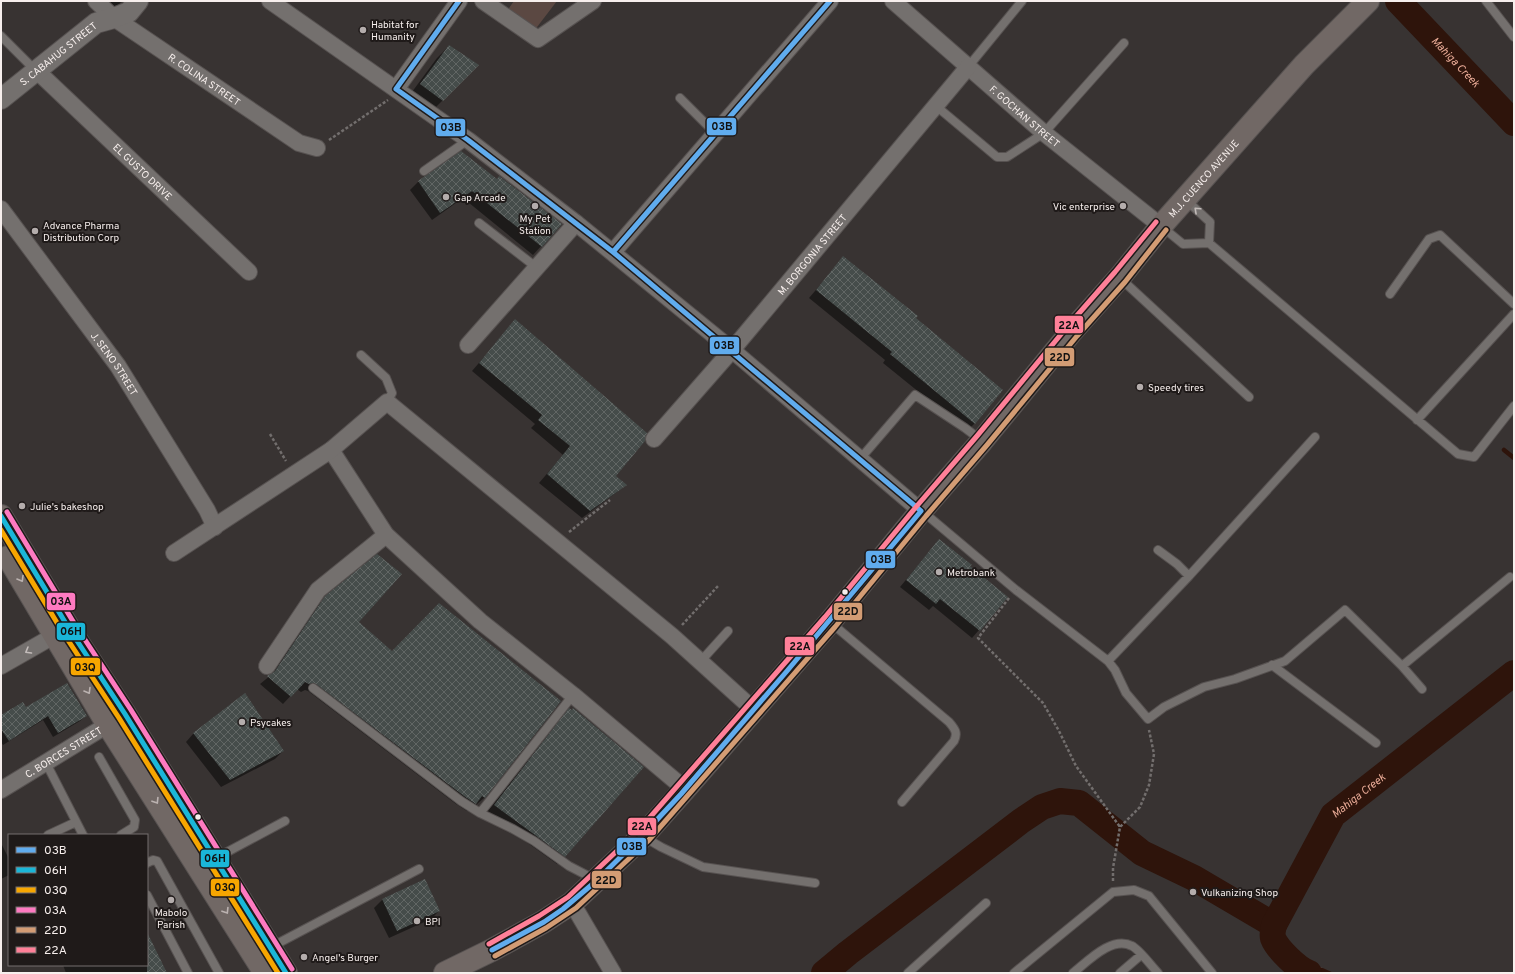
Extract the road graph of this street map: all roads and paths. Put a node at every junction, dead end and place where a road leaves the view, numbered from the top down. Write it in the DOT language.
graph roads {
  1 [pos="96,1"];
  2 [pos="138,1"];
  3 [pos="270,1"];
  4 [pos="459,1"];
  5 [pos="483,1"];
  6 [pos="593,1"];
  7 [pos="830,1"];
  8 [pos="893,1"];
  9 [pos="1022,1"];
  10 [pos="1368,1"];
  11 [pos="1486,1"];
  12 [pos="114,18"];
  13 [pos="1,36"];
  14 [pos="1514,37"];
  15 [pos="1124,43"];
  16 [pos="968,67"];
  17 [pos="37,71"];
  18 [pos="396,89"];
  19 [pos="680,98"];
  20 [pos="1,100"];
  21 [pos="936,106"];
  22 [pos="1044,133"];
  23 [pos="716,134"];
  24 [pos="468,140"];
  25 [pos="317,148"];
  26 [pos="424,171"];
  27 [pos="1185,199"];
  28 [pos="1,209"];
  29 [pos="479,223"];
  30 [pos="576,223"];
  31 [pos="1161,226"];
  32 [pos="1209,243"];
  33 [pos="613,252"];
  34 [pos="536,266"];
  35 [pos="249,272"];
  36 [pos="1120,277"];
  37 [pos="1390,294"];
  38 [pos="1514,304"];
  39 [pos="1514,314"];
  40 [pos="468,345"];
  41 [pos="732,350"];
  42 [pos="361,355"];
  43 [pos="1249,397"];
  44 [pos="386,402"];
  45 [pos="1514,406"];
  46 [pos="1417,420"];
  47 [pos="270,434"];
  48 [pos="1315,437"];
  49 [pos="654,439"];
  50 [pos="982,441"];
  51 [pos="331,450"];
  52 [pos="860,459"];
  53 [pos="294,474"];
  54 [pos="610,500"];
  55 [pos="921,511"];
  56 [pos="1,516"];
  57 [pos="215,527"];
  58 [pos="386,535"];
  59 [pos="558,541"];
  60 [pos="1,545"];
  61 [pos="1158,550"];
  62 [pos="174,553"];
  63 [pos="1189,576"];
  64 [pos="1510,577"];
  65 [pos="718,586"];
  66 [pos="1016,590"];
  67 [pos="830,622"];
  68 [pos="61,631"];
  69 [pos="728,631"];
  70 [pos="672,636"];
  71 [pos="1108,661"];
  72 [pos="700,662"];
  73 [pos="1272,665"];
  74 [pos="1,666"];
  75 [pos="267,666"];
  76 [pos="1402,666"];
  77 [pos="312,688"];
  78 [pos="1422,689"];
  79 [pos="573,695"];
  80 [pos="754,710"];
  81 [pos="116,719"];
  82 [pos="1148,719"];
  83 [pos="1376,744"];
  84 [pos="99,757"];
  85 [pos="46,763"];
  86 [pos="685,789"];
  87 [pos="1,790"];
  88 [pos="902,802"];
  89 [pos="480,813"];
  90 [pos="285,821"];
  91 [pos="76,822"];
  92 [pos="1120,827"];
  93 [pos="50,834"];
  94 [pos="82,834"];
  95 [pos="123,834"];
  96 [pos="643,836"];
  97 [pos="215,858"];
  98 [pos="148,863"];
  99 [pos="1112,868"];
  100 [pos="419,869"];
  101 [pos="597,880"];
  102 [pos="815,883"];
  103 [pos="148,897"];
  104 [pos="572,903"];
  105 [pos="986,903"];
  106 [pos="271,947"];
  107 [pos="1141,955"];
  108 [pos="188,973"];
  109 [pos="219,973"];
  110 [pos="265,973"];
  111 [pos="286,973"];
  112 [pos="445,973"];
  113 [pos="613,973"];
  114 [pos="908,973"];
  115 [pos="1014,973"];
  116 [pos="1073,973"];
  117 [pos="1120,973"];
  118 [pos="1158,973"];
  119 [pos="1212,973"];
  1 -- 12 [label="street, R. COLINA STREET"];
  2 -- 12 [label="street, S. CABAHUG STREET"];
  3 -- 18 [label="street"];
  4 -- 18 [label="street"];
  5 -- 6 [label="street"];
  7 -- 23 [label="street"];
  8 -- 16 [label="street, F. GOCHAN STREET"];
  9 -- 16 [label="lane"];
  10 -- 27 [label="main road, M.J. CUENCO AVENUE"];
  11 -- 14 [label="lane"];
  12 -- 17 [label="street, S. CABAHUG STREET"];
  12 -- 25 [label="street, R. COLINA STREET"];
  13 -- 17 [label="lane"];
  15 -- 22 [label="lane"];
  16 -- 21 [label="street, M. BORGONIA STREET"];
  16 -- 22 [label="street, F. GOCHAN STREET"];
  17 -- 20 [label="street, S. CABAHUG STREET"];
  17 -- 35 [label="street, EL GUSTO DRIVE"];
  18 -- 24 [label="street"];
  18 -- 25 [label="path"];
  19 -- 23 [label="lane"];
  21 -- 22 [label="lane"];
  21 -- 41 [label="street, M. BORGONIA STREET"];
  22 -- 31 [label="street, F. GOCHAN STREET"];
  23 -- 33 [label="street"];
  24 -- 26 [label="lane"];
  24 -- 30 [label="street"];
  27 -- 31 [label="main road, M.J. CUENCO AVENUE"];
  32 -- 27 [label="lane, one-way"];
  28 -- 57 [label="street, J. SENO STREET"];
  29 -- 34 [label="lane"];
  30 -- 33 [label="street"];
  30 -- 34 [label="street"];
  31 -- 32 [label="lane"];
  31 -- 36 [label="main road, M.J. CUENCO AVENUE"];
  32 -- 46 [label="lane"];
  33 -- 41 [label="street"];
  34 -- 40 [label="street"];
  36 -- 43 [label="lane"];
  36 -- 50 [label="main road, M.J. CUENCO AVENUE"];
  37 -- 38 [label="lane"];
  39 -- 46 [label="lane"];
  41 -- 49 [label="street, M. BORGONIA STREET"];
  41 -- 52 [label="street"];
  42 -- 44 [label="lane"];
  44 -- 51 [label="street"];
  44 -- 59 [label="street"];
  45 -- 46 [label="lane"];
  47 -- 53 [label="path"];
  48 -- 63 [label="lane"];
  50 -- 52 [label="lane"];
  50 -- 55 [label="main road, M.J. CUENCO AVENUE"];
  51 -- 53 [label="street"];
  51 -- 58 [label="street"];
  52 -- 55 [label="street"];
  53 -- 57 [label="street"];
  54 -- 59 [label="path"];
  55 -- 66 [label="lane"];
  55 -- 67 [label="main road, M.J. CUENCO AVENUE"];
  56 -- 68 [label="main road"];
  57 -- 62 [label="street"];
  58 -- 75 [label="street"];
  58 -- 79 [label="street"];
  59 -- 70 [label="street"];
  60 -- 68 [label="main road, one-way"];
  61 -- 63 [label="lane"];
  63 -- 71 [label="lane"];
  64 -- 76 [label="lane"];
  65 -- 70 [label="path"];
  66 -- 71 [label="lane"];
  66 -- 92 [label="path"];
  67 -- 80 [label="main road, M.J. CUENCO AVENUE"];
  67 -- 88 [label="lane"];
  68 -- 74 [label="street, one-way"];
  68 -- 81 [label="main road"];
  69 -- 72 [label="lane"];
  70 -- 72 [label="street"];
  71 -- 82 [label="lane"];
  72 -- 80 [label="street"];
  73 -- 76 [label="lane"];
  73 -- 82 [label="lane"];
  73 -- 83 [label="lane"];
  76 -- 78 [label="lane"];
  77 -- 89 [label="lane"];
  79 -- 86 [label="street"];
  79 -- 89 [label="lane"];
  80 -- 86 [label="main road, M.J. CUENCO AVENUE"];
  81 -- 85 [label="street, C. BORCES STREET"];
  81 -- 97 [label="main road"];
  81 -- 110 [label="main road, one-way"];
  82 -- 92 [label="path"];
  84 -- 95 [label="lane"];
  85 -- 87 [label="street, C. BORCES STREET"];
  85 -- 91 [label="lane"];
  86 -- 96 [label="main road, M.J. CUENCO AVENUE"];
  89 -- 101 [label="lane"];
  90 -- 97 [label="lane"];
  91 -- 93 [label="lane"];
  91 -- 94 [label="lane"];
  92 -- 99 [label="path"];
  96 -- 101 [label="main road, M.J. CUENCO AVENUE"];
  96 -- 102 [label="lane"];
  97 -- 106 [label="main road"];
  98 -- 109 [label="lane"];
  100 -- 106 [label="lane"];
  101 -- 104 [label="main road, M.J. CUENCO AVENUE"];
  103 -- 108 [label="lane"];
  104 -- 112 [label="main road, M.J. CUENCO AVENUE"];
  104 -- 113 [label="street"];
  105 -- 114 [label="lane"];
  106 -- 111 [label="main road"];
  107 -- 116 [label="lane"];
  107 -- 117 [label="lane"];
  107 -- 118 [label="lane"];
  115 -- 119 [label="lane"];
}
